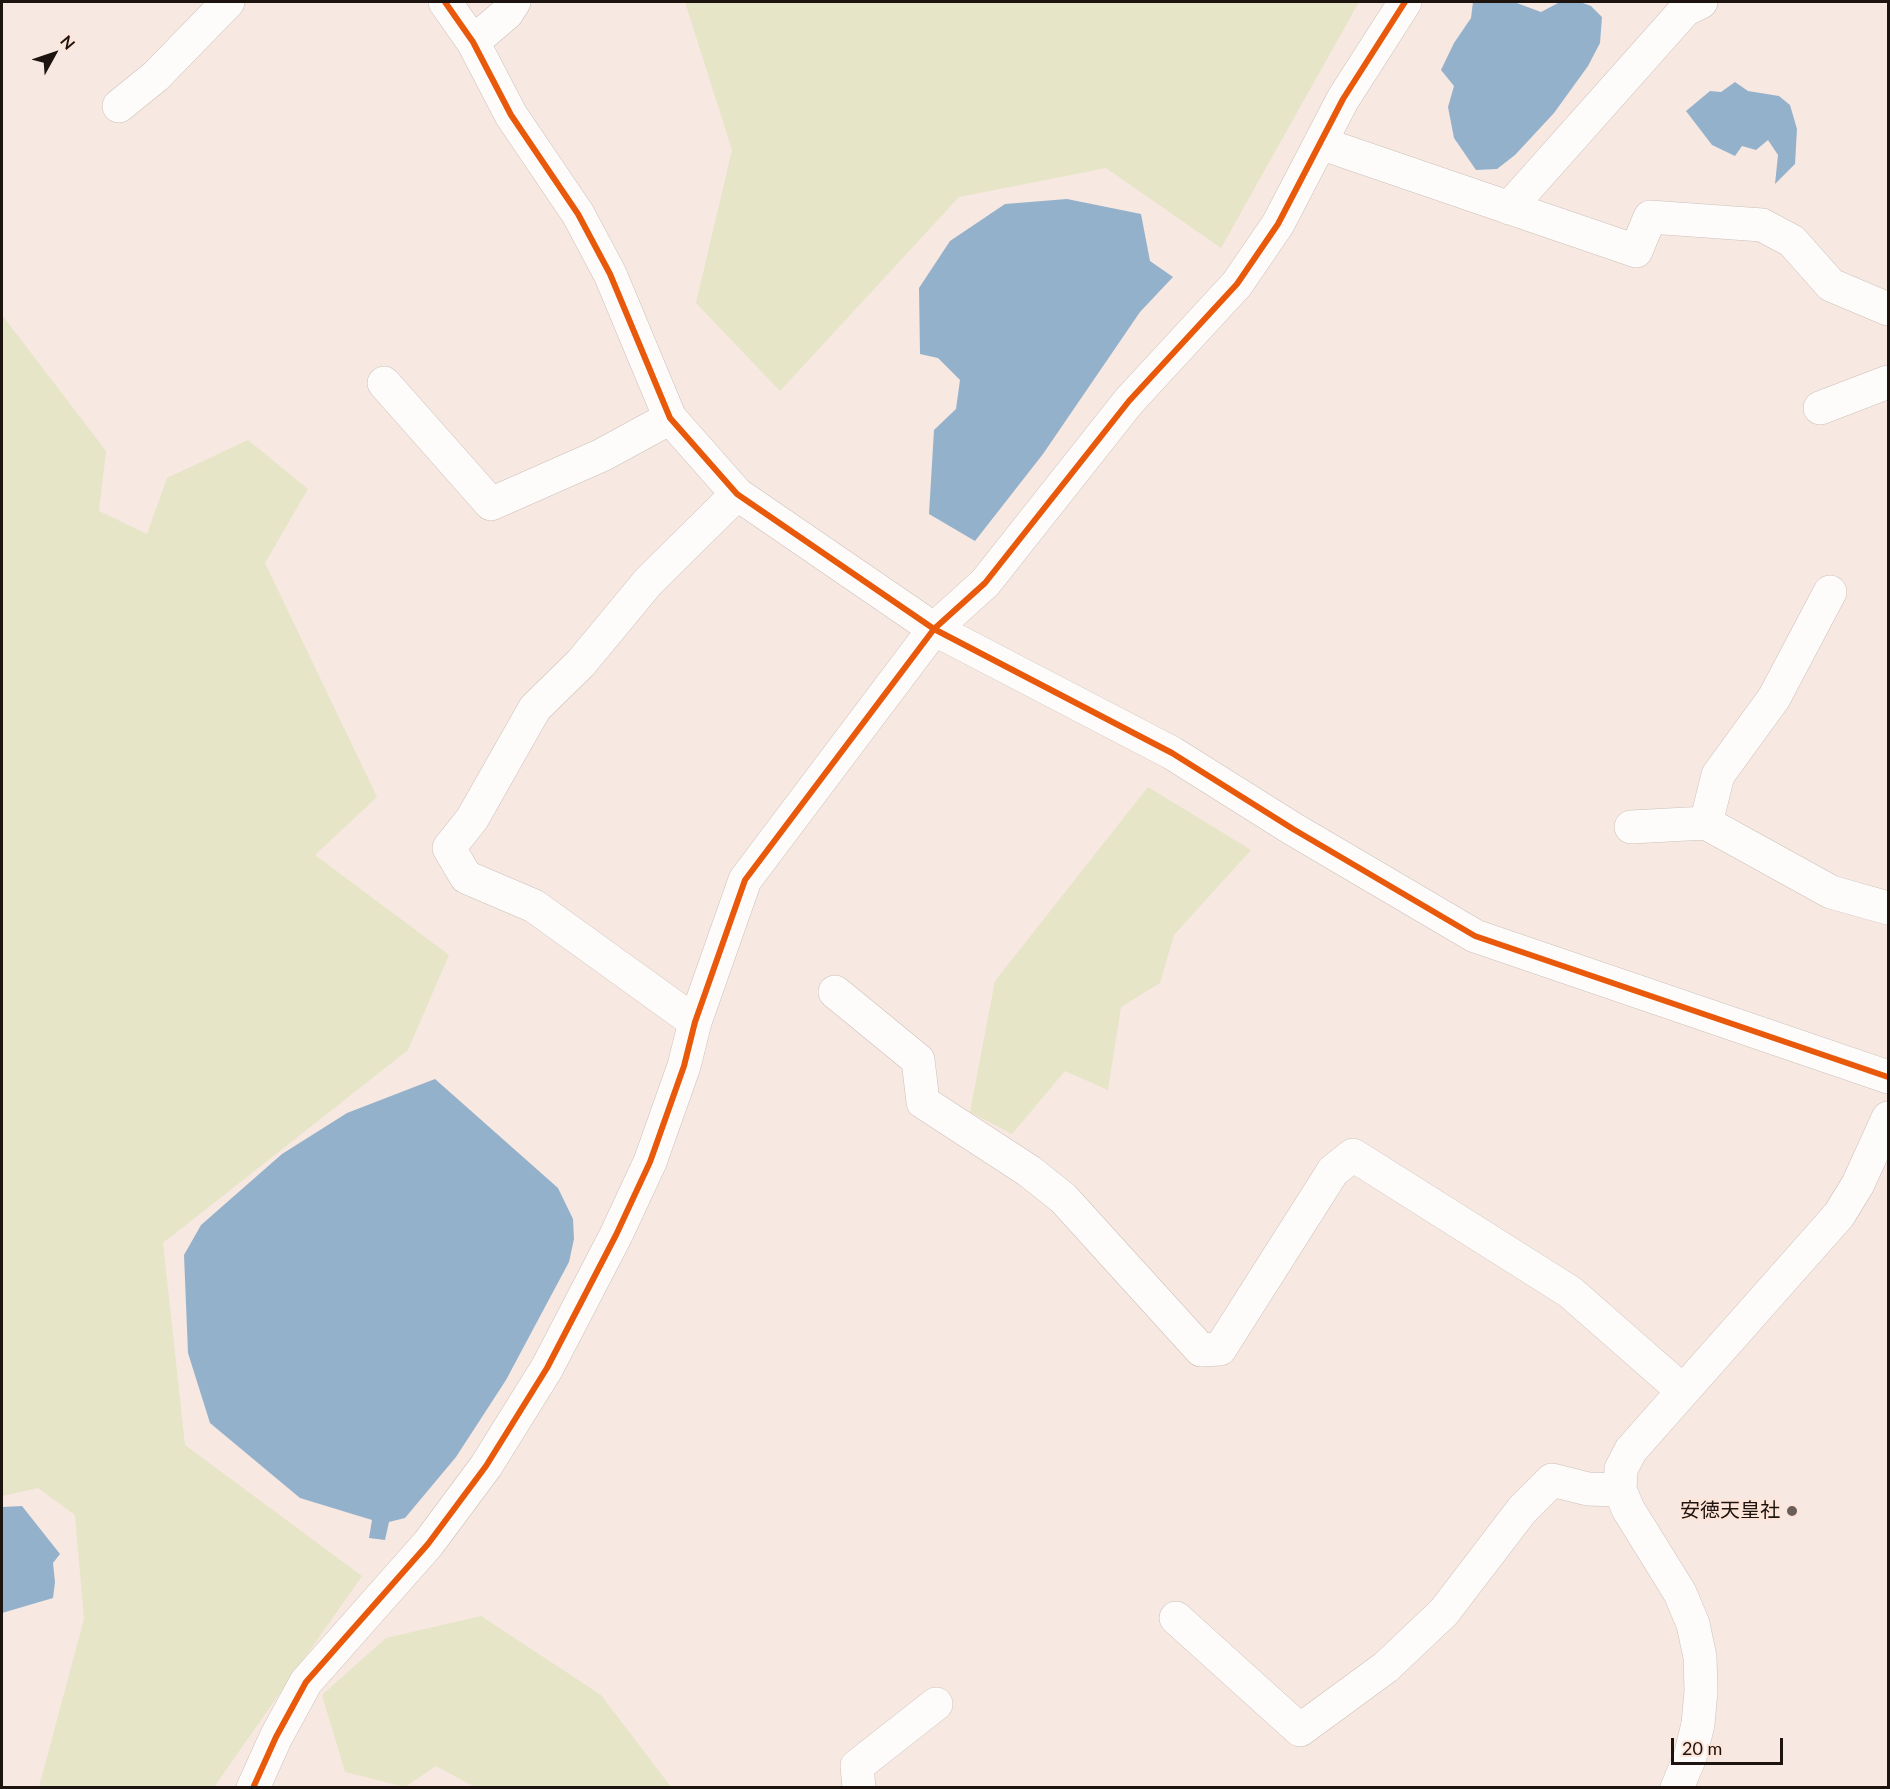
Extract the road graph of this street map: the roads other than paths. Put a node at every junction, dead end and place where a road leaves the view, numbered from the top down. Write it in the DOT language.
graph roads {
  1 [pos="228,2"];
  2 [pos="445,2"];
  3 [pos="514,2"];
  4 [pos="1405,2"];
  5 [pos="1701,2"];
  6 [pos="473,42"];
  7 [pos="119,106"];
  8 [pos="1320,143"];
  9 [pos="1509,208"];
  10 [pos="1888,309"];
  11 [pos="1888,382"];
  12 [pos="384,383"];
  13 [pos="1820,408"];
  14 [pos="670,418"];
  15 [pos="737,494"];
  16 [pos="1830,592"];
  17 [pos="934,629"];
  18 [pos="1706,823"];
  19 [pos="1631,827"];
  20 [pos="1888,908"];
  21 [pos="835,992"];
  22 [pos="695,1022"];
  23 [pos="1888,1077"];
  24 [pos="1888,1118"];
  25 [pos="1683,1391"];
  26 [pos="1620,1490"];
  27 [pos="1176,1618"];
  28 [pos="936,1704"];
  29 [pos="253,1788"];
  30 [pos="859,1788"];
  31 [pos="1677,1788"];
  1 -- 7 [label="street"];
  2 -- 6 [label="street"];
  3 -- 6 [label="street"];
  4 -- 8 [label="street"];
  5 -- 9 [label="street"];
  6 -- 14 [label="street"];
  8 -- 9 [label="street"];
  8 -- 17 [label="street"];
  9 -- 10 [label="street"];
  11 -- 13 [label="street"];
  12 -- 14 [label="street"];
  14 -- 15 [label="street"];
  15 -- 17 [label="street"];
  15 -- 22 [label="street"];
  16 -- 18 [label="street"];
  17 -- 22 [label="street"];
  17 -- 23 [label="street"];
  18 -- 19 [label="street"];
  18 -- 20 [label="street"];
  21 -- 25 [label="street"];
  22 -- 29 [label="street"];
  24 -- 25 [label="street"];
  25 -- 26 [label="street"];
  26 -- 27 [label="street"];
  26 -- 31 [label="street"];
  28 -- 30 [label="street"];
}
